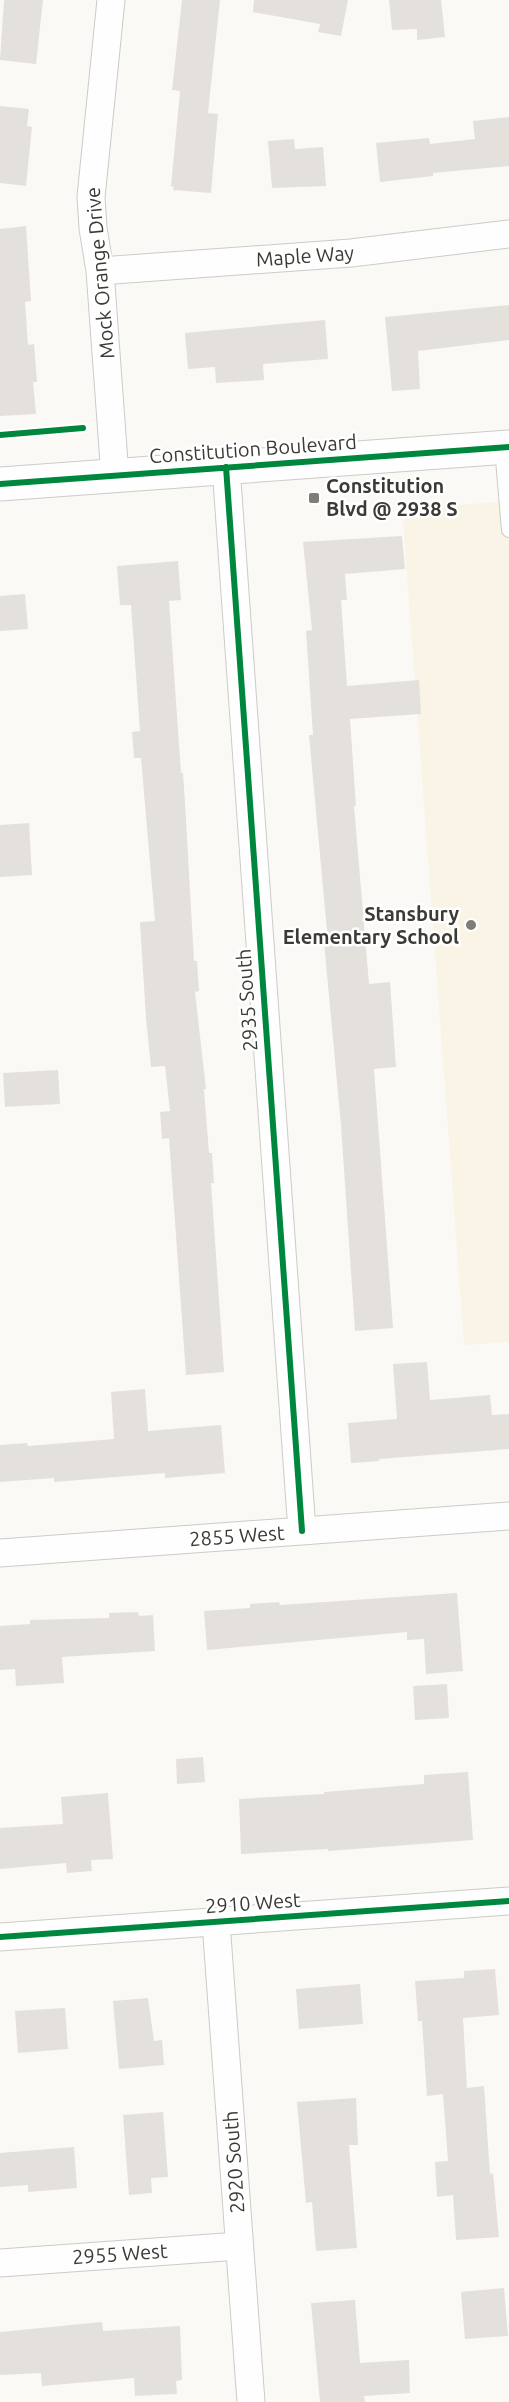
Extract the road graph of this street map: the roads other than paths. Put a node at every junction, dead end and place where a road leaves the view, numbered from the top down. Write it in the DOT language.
graph roads {
  1 [pos="111,0"];
  2 [pos="509,234"];
  3 [pos="100,271"];
  4 [pos="505,447"];
  5 [pos="226,467"];
  6 [pos="115,476"];
  7 [pos="0,484"];
  8 [pos="509,530"];
  9 [pos="509,1516"];
  10 [pos="302,1531"];
  11 [pos="0,1553"];
  12 [pos="509,1901"];
  13 [pos="216,1922"];
  14 [pos="0,1937"];
  15 [pos="240,2246"];
  16 [pos="0,2263"];
  17 [pos="251,2402"];
  1 -- 3 [label="street, Mock Orange Drive"];
  2 -- 3 [label="street, Maple Way"];
  3 -- 6 [label="street, Mock Orange Drive"];
  4 -- 5 [label="street, Constitution Boulevard"];
  4 -- 8 [label="lane"];
  5 -- 6 [label="street, Constitution Boulevard"];
  5 -- 10 [label="street, 2935 South"];
  6 -- 7 [label="street, Constitution Boulevard"];
  9 -- 10 [label="street, 2855 West"];
  10 -- 11 [label="street, 2855 West"];
  12 -- 13 [label="street, 2910 West"];
  13 -- 14 [label="street, 2910 West"];
  13 -- 15 [label="street, 2920 South"];
  15 -- 16 [label="street, 2955 West"];
  15 -- 17 [label="street, 2920 South"];
}
